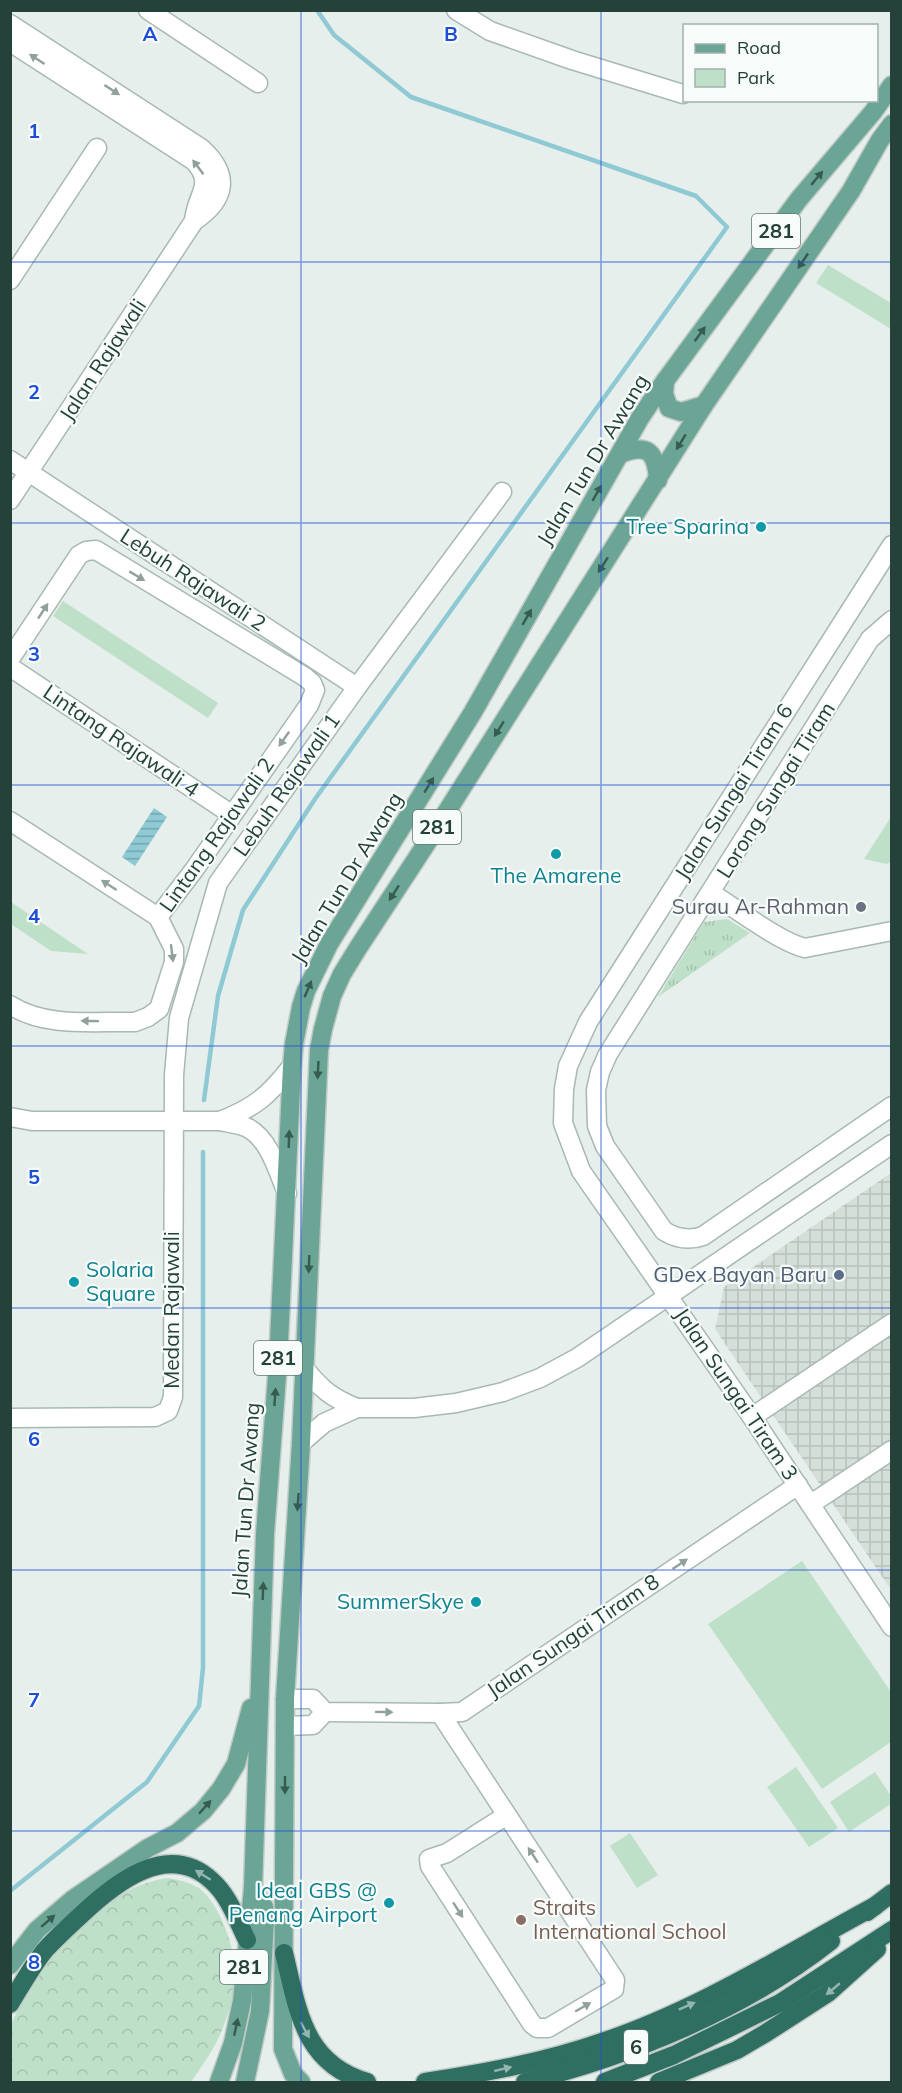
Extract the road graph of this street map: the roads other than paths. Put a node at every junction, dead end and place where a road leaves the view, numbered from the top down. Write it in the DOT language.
graph roads {
  1 [pos="148,10"];
  2 [pos="456,10"];
  3 [pos="10,24"];
  4 [pos="10,42"];
  5 [pos="258,83"];
  6 [pos="891,85"];
  7 [pos="683,94"];
  8 [pos="891,124"];
  9 [pos="97,148"];
  10 [pos="195,221"];
  11 [pos="10,280"];
  12 [pos="665,381"];
  13 [pos="704,405"];
  14 [pos="620,454"];
  15 [pos="10,460"];
  16 [pos="29,473"];
  17 [pos="658,480"];
  18 [pos="502,492"];
  19 [pos="10,500"];
  20 [pos="891,545"];
  21 [pos="891,620"];
  22 [pos="10,659"];
  23 [pos="10,667"];
  24 [pos="357,687"];
  25 [pos="231,814"];
  26 [pos="10,821"];
  27 [pos="194,870"];
  28 [pos="218,883"];
  29 [pos="711,893"];
  30 [pos="158,917"];
  31 [pos="891,931"];
  32 [pos="10,1005"];
  33 [pos="292,1066"];
  34 [pos="891,1106"];
  35 [pos="10,1117"];
  36 [pos="220,1121"];
  37 [pos="173,1122"];
  38 [pos="891,1144"];
  39 [pos="287,1193"];
  40 [pos="669,1295"];
  41 [pos="891,1323"];
  42 [pos="305,1369"];
  43 [pos="357,1408"];
  44 [pos="753,1417"];
  45 [pos="10,1418"];
  46 [pos="302,1443"];
  47 [pos="891,1450"];
  48 [pos="798,1485"];
  49 [pos="811,1504"];
  50 [pos="891,1627"];
  51 [pos="261,1650"];
  52 [pos="285,1699"];
  53 [pos="325,1712"];
  54 [pos="440,1713"];
  55 [pos="285,1726"];
  56 [pos="507,1815"];
  57 [pos="253,1888"];
  58 [pos="891,1893"];
  59 [pos="875,1906"];
  60 [pos="891,1930"];
  61 [pos="891,1935"];
  62 [pos="247,1940"];
  63 [pos="284,1953"];
  64 [pos="10,1965"];
  65 [pos="10,2004"];
  66 [pos="295,2080"];
  67 [pos="219,2082"];
  68 [pos="245,2082"];
  69 [pos="367,2082"];
  70 [pos="425,2082"];
  71 [pos="525,2082"];
  72 [pos="605,2082"];
  73 [pos="659,2082"];
  1 -- 5 [label="street"];
  2 -- 7 [label="street"];
  3 -- 10 [label="street, Jalan Rajawali, one-way"];
  10 -- 4 [label="street, Jalan Rajawali, one-way"];
  12 -- 6 [label="main road, Jalan Tun Dr Awang / 281, one-way"];
  8 -- 13 [label="main road, 281, one-way"];
  9 -- 11 [label="street"];
  10 -- 16 [label="street, Jalan Rajawali"];
  12 -- 13 [label="main road"];
  12 -- 14 [label="main road, Jalan Tun Dr Awang / 281"];
  13 -- 17 [label="main road, 281, one-way"];
  14 -- 17 [label="main road"];
  33 -- 14 [label="main road, Jalan Tun Dr Awang / 281, one-way"];
  15 -- 16 [label="street, Lebuh Rajawali 2"];
  16 -- 19 [label="street, Jalan Rajawali"];
  16 -- 24 [label="street, Lebuh Rajawali 2"];
  17 -- 42 [label="main road, 281, one-way"];
  18 -- 24 [label="street, Lebuh Rajawali 1"];
  20 -- 40 [label="street, Jalan Sungai Tiram 6"];
  21 -- 29 [label="street, Lorong Sungai Tiram"];
  22 -- 25 [label="street, Lintang Rajawali 2, one-way"];
  23 -- 25 [label="street, Lintang Rajawali 4"];
  24 -- 28 [label="street, Lebuh Rajawali 1"];
  25 -- 27 [label="street, Lintang Rajawali 2"];
  30 -- 26 [label="street, one-way"];
  27 -- 28 [label="street"];
  27 -- 30 [label="street, Lintang Rajawali 2"];
  28 -- 37 [label="street, Lebuh Rajawali 1"];
  29 -- 31 [label="street"];
  29 -- 34 [label="street, Lorong Sungai Tiram"];
  30 -- 32 [label="street, Lintang Rajawali 2, one-way"];
  33 -- 36 [label="street"];
  39 -- 33 [label="main road, Jalan Tun Dr Awang / 281, one-way"];
  35 -- 37 [label="street"];
  36 -- 37 [label="street"];
  36 -- 39 [label="street"];
  37 -- 45 [label="street, Medan Rajawali"];
  38 -- 40 [label="street, Jalan Sungai Tiram 3"];
  51 -- 39 [label="main road, Jalan Tun Dr Awang / 281, one-way"];
  40 -- 43 [label="street"];
  40 -- 44 [label="street, Jalan Sungai Tiram 3"];
  41 -- 44 [label="street"];
  42 -- 43 [label="street"];
  42 -- 46 [label="main road, 281"];
  43 -- 46 [label="street"];
  44 -- 48 [label="street, Jalan Sungai Tiram 3"];
  46 -- 52 [label="main road, 281, one-way"];
  47 -- 49 [label="street"];
  48 -- 49 [label="street, Jalan Sungai Tiram 3"];
  54 -- 48 [label="street, Jalan Sungai Tiram 8, one-way"];
  49 -- 50 [label="street, Jalan Sungai Tiram 3"];
  51 -- 57 [label="main road, Jalan Tun Dr Awang / 281"];
  64 -- 51 [label="main road, one-way"];
  52 -- 53 [label="street, Jalan Sungai Tiram 8"];
  52 -- 55 [label="main road, 281"];
  53 -- 54 [label="street, Jalan Sungai Tiram 8, one-way"];
  53 -- 55 [label="street, Jalan Sungai Tiram 8"];
  54 -- 56 [label="street"];
  55 -- 63 [label="main road, 281, one-way"];
  56 -- 56 [label="street, one-way"];
  57 -- 62 [label="main road, Jalan Tun Dr Awang / 281"];
  57 -- 68 [label="main road"];
  58 -- 59 [label="highway, 6"];
  70 -- 59 [label="highway, one-way"];
  59 -- 71 [label="highway, 6"];
  60 -- 72 [label="highway, 6"];
  61 -- 73 [label="highway, one-way"];
  62 -- 65 [label="highway, one-way"];
  67 -- 62 [label="main road, Jalan Tun Dr Awang / 281, one-way"];
  63 -- 66 [label="main road, 281"];
  63 -- 69 [label="highway, one-way"];
}
